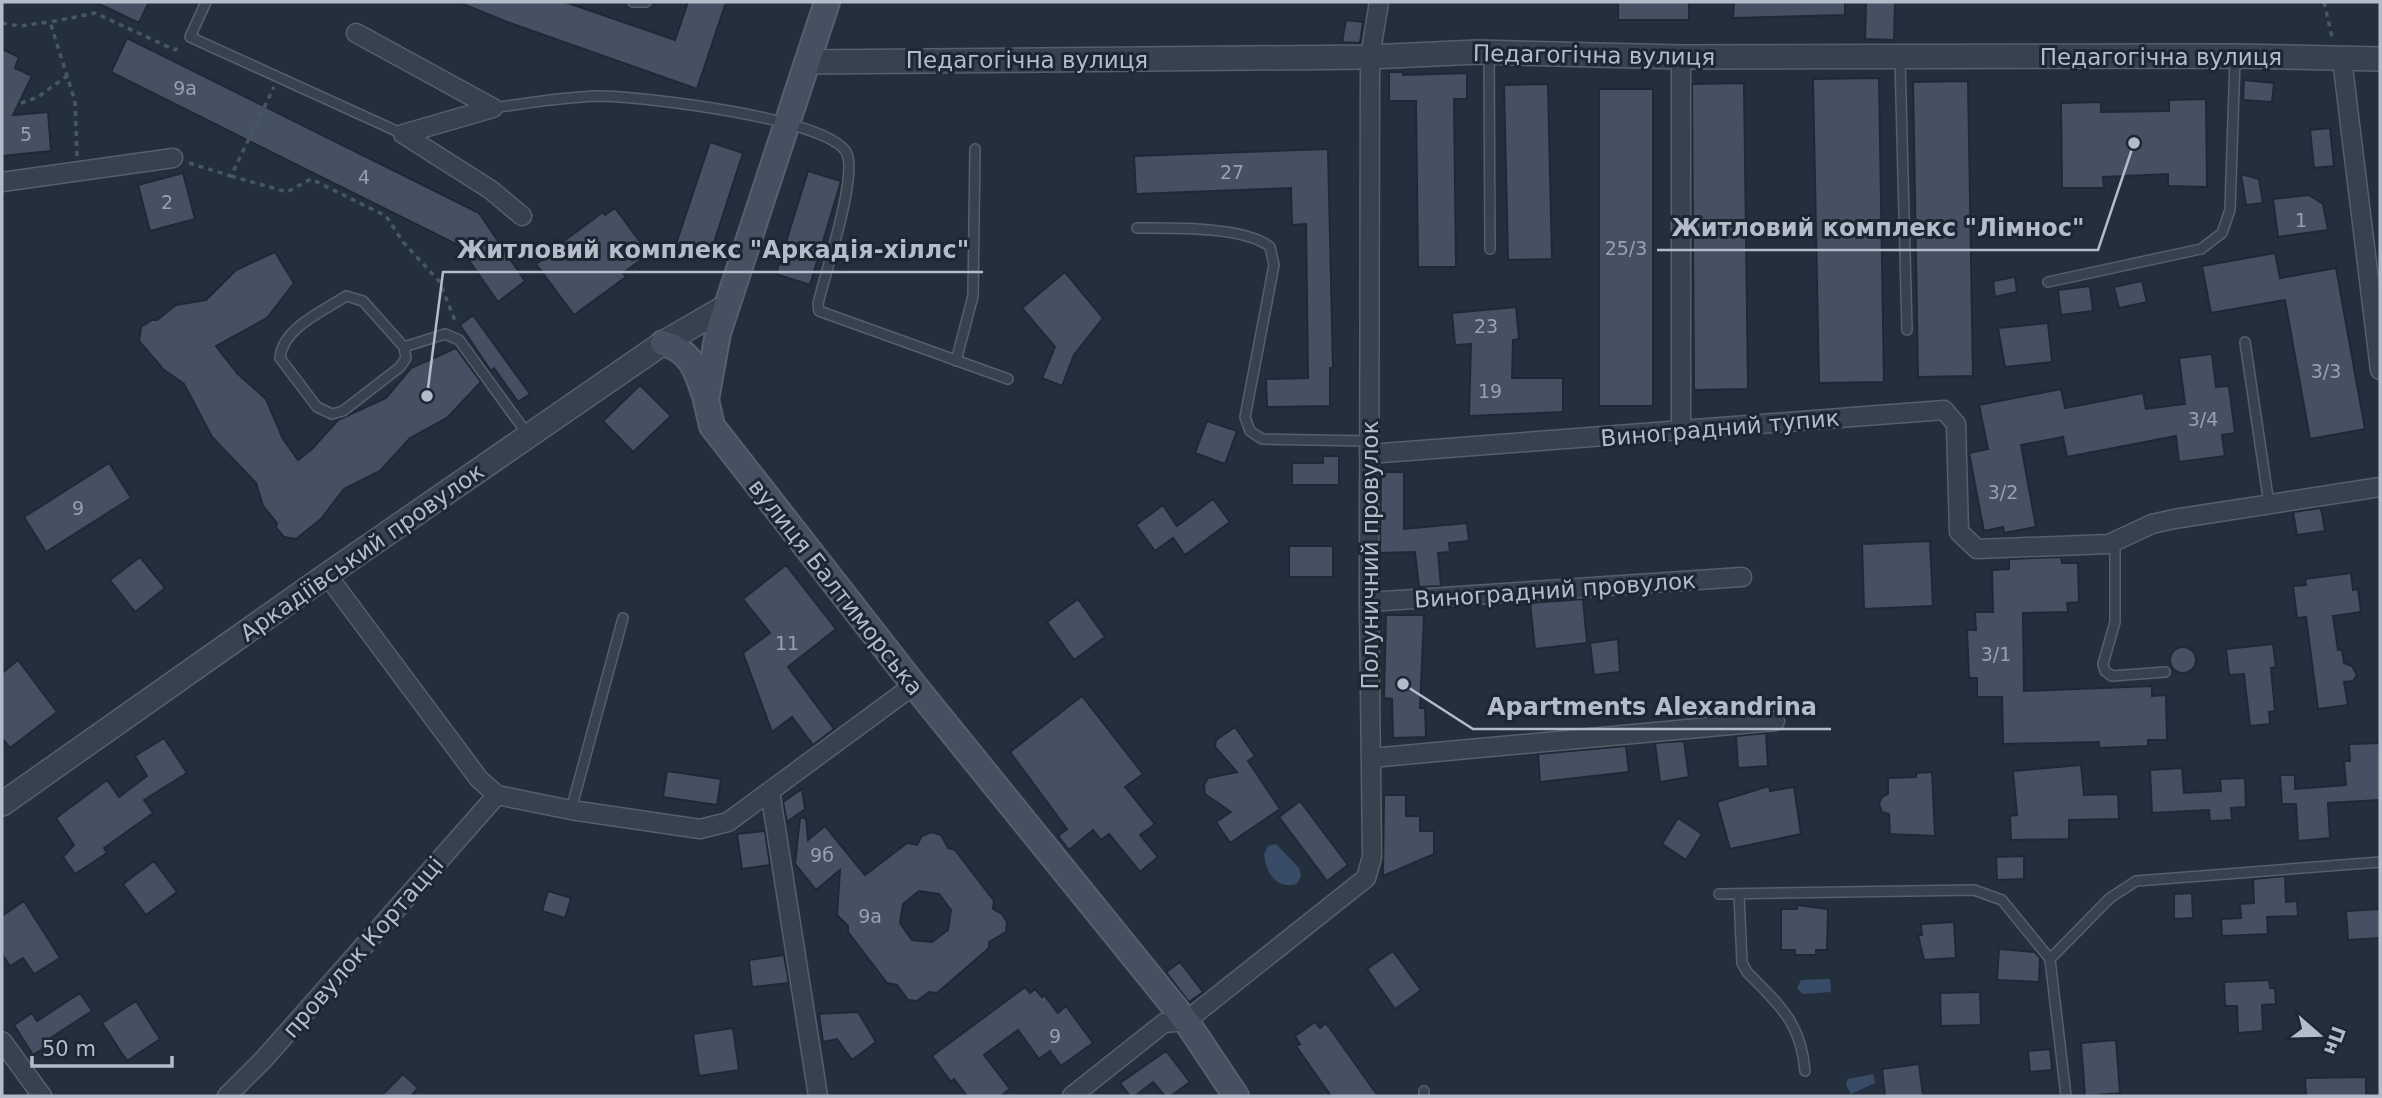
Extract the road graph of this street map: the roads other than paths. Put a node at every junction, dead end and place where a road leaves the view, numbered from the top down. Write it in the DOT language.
graph roads {
  1 [pos="206,2"];
  2 [pos="633,2"];
  3 [pos="646,2"];
  4 [pos="827,2"];
  5 [pos="1379,2"];
  6 [pos="356,33"];
  7 [pos="1489,52"];
  8 [pos="1900,56"];
  9 [pos="2235,56"];
  10 [pos="1370,57"];
  11 [pos="1681,57"];
  12 [pos="2342,59"];
  13 [pos="2380,59"];
  14 [pos="807,62"];
  15 [pos="493,108"];
  16 [pos="790,122"];
  17 [pos="403,134"];
  18 [pos="975,149"];
  19 [pos="173,158"];
  20 [pos="2,182"];
  21 [pos="522,216"];
  22 [pos="1137,228"];
  23 [pos="2372,246"];
  24 [pos="1490,249"];
  25 [pos="2048,282"];
  26 [pos="727,306"];
  27 [pos="1907,330"];
  28 [pos="2245,342"];
  29 [pos="663,343"];
  30 [pos="404,346"];
  31 [pos="956,361"];
  32 [pos="2380,370"];
  33 [pos="1008,379"];
  34 [pos="706,400"];
  35 [pos="1682,431"];
  36 [pos="529,436"];
  37 [pos="1369,447"];
  38 [pos="2380,487"];
  39 [pos="2269,504"];
  40 [pos="2115,542"];
  41 [pos="327,575"];
  42 [pos="1742,577"];
  43 [pos="1369,602"];
  44 [pos="623,618"];
  45 [pos="2165,672"];
  46 [pos="914,685"];
  47 [pos="1774,721"];
  48 [pos="1371,758"];
  49 [pos="771,791"];
  50 [pos="497,795"];
  51 [pos="2,804"];
  52 [pos="571,810"];
  53 [pos="2380,862"];
  54 [pos="1719,894"];
  55 [pos="1739,894"];
  56 [pos="2050,959"];
  57 [pos="1186,1021"];
  58 [pos="2,1041"];
  59 [pos="1805,1071"];
  60 [pos="42,1096"];
  61 [pos="227,1096"];
  62 [pos="818,1096"];
  63 [pos="1072,1096"];
  64 [pos="1236,1096"];
  65 [pos="2066,1096"];
  1 -- 17 [label="lane"];
  2 -- 3 [label="lane"];
  4 -- 14 [label="main road, вулиця Балтиморська"];
  5 -- 10 [label="street, Полуничний провулок"];
  6 -- 15 [label="street"];
  7 -- 10 [label="street, Педагогічна вулиця"];
  7 -- 11 [label="street, Педагогічна вулиця"];
  7 -- 24 [label="lane"];
  8 -- 9 [label="street, Педагогічна вулиця"];
  8 -- 11 [label="street, Педагогічна вулиця"];
  8 -- 27 [label="lane"];
  9 -- 12 [label="street, Педагогічна вулиця"];
  9 -- 25 [label="lane"];
  10 -- 14 [label="street, Педагогічна вулиця"];
  10 -- 37 [label="street, Полуничний провулок"];
  11 -- 35 [label="street"];
  12 -- 13 [label="street, Педагогічна вулиця"];
  12 -- 23 [label="street"];
  14 -- 16 [label="main road, вулиця Балтиморська"];
  15 -- 16 [label="lane"];
  15 -- 17 [label="street"];
  16 -- 26 [label="main road, вулиця Балтиморська"];
  16 -- 31 [label="lane"];
  17 -- 21 [label="street"];
  18 -- 31 [label="lane"];
  19 -- 20 [label="street"];
  22 -- 37 [label="lane"];
  23 -- 32 [label="street"];
  26 -- 29 [label="street, Аркадіївський провулок"];
  26 -- 34 [label="main road, вулиця Балтиморська"];
  28 -- 39 [label="lane"];
  29 -- 34 [label="main road"];
  29 -- 36 [label="street, Аркадіївський провулок"];
  30 -- 30 [label="lane"];
  30 -- 36 [label="lane"];
  31 -- 33 [label="lane"];
  34 -- 46 [label="main road, вулиця Балтиморська"];
  35 -- 37 [label="street, Виноградний тупик"];
  35 -- 40 [label="street, Виноградний тупик"];
  36 -- 41 [label="street, Аркадіївський провулок"];
  37 -- 43 [label="street, Полуничний провулок"];
  38 -- 39 [label="street"];
  39 -- 40 [label="street"];
  40 -- 45 [label="lane"];
  41 -- 50 [label="street"];
  41 -- 51 [label="street, Аркадіївський провулок"];
  42 -- 43 [label="street, Виноградний провулок"];
  43 -- 48 [label="street, Полуничний провулок"];
  44 -- 52 [label="lane"];
  46 -- 49 [label="street"];
  46 -- 57 [label="main road, вулиця Балтиморська"];
  47 -- 48 [label="street"];
  48 -- 57 [label="street, Полуничний провулок"];
  49 -- 52 [label="street"];
  49 -- 62 [label="street"];
  50 -- 52 [label="street"];
  50 -- 61 [label="street, провулок Кортацці"];
  53 -- 56 [label="lane"];
  54 -- 55 [label="lane"];
  55 -- 56 [label="lane"];
  55 -- 59 [label="lane"];
  56 -- 65 [label="lane"];
  57 -- 63 [label="street"];
  57 -- 64 [label="main road, вулиця Балтиморська"];
  58 -- 60 [label="street"];
}
